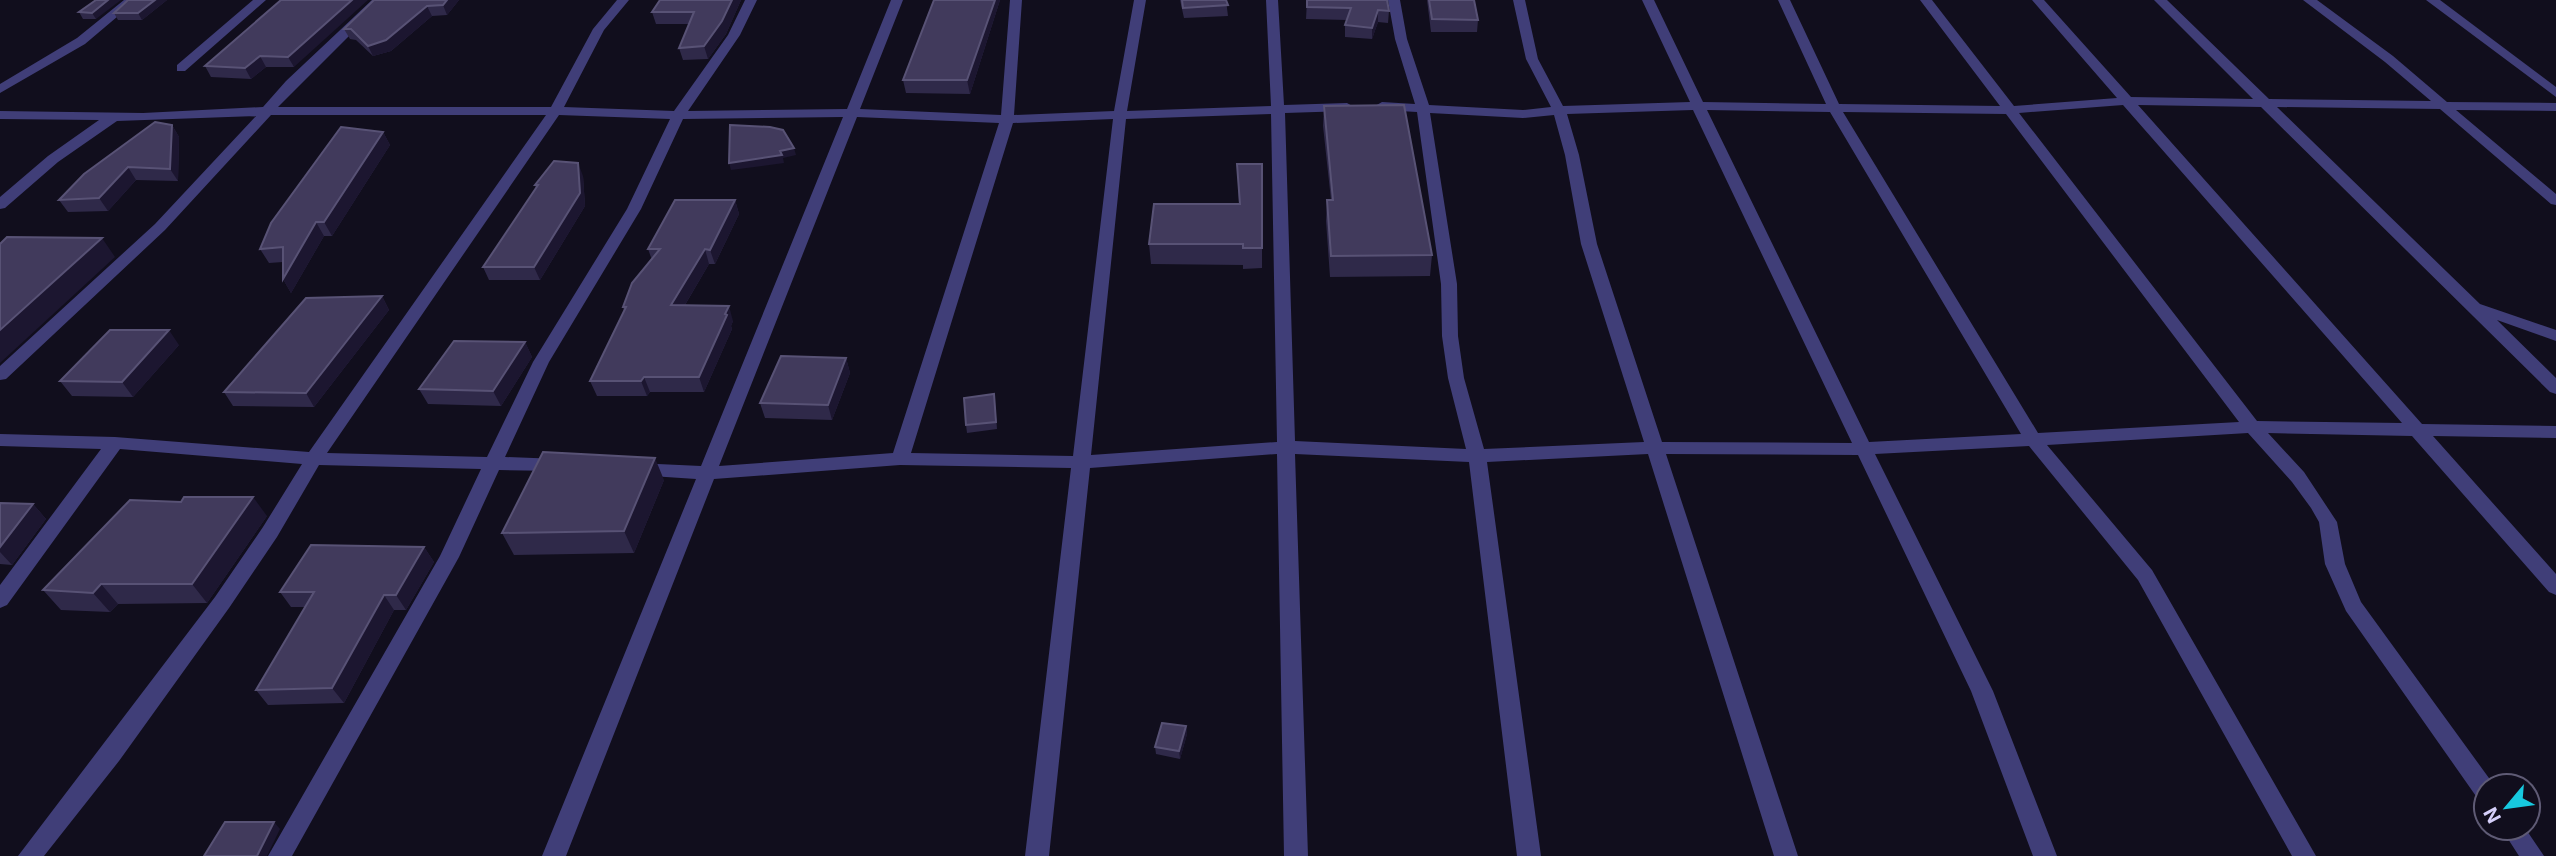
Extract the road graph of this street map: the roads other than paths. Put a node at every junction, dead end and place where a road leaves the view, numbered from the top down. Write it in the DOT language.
graph roads {
  1 [pos="131,0"];
  2 [pos="260,0"];
  3 [pos="379,0"];
  4 [pos="623,0"];
  5 [pos="751,0"];
  6 [pos="897,0"];
  7 [pos="1016,0"];
  8 [pos="1140,0"];
  9 [pos="1272,0"];
  10 [pos="1394,0"];
  11 [pos="1518,0"];
  12 [pos="1648,0"];
  13 [pos="1784,0"];
  14 [pos="1926,0"];
  15 [pos="2038,0"];
  16 [pos="2160,0"];
  17 [pos="2309,0"];
  18 [pos="2432,0"];
  19 [pos="181,68"];
  20 [pos="0,89"];
  21 [pos="2556,93"];
  22 [pos="2126,101"];
  23 [pos="2267,103"];
  24 [pos="1698,106"];
  25 [pos="1423,107"];
  26 [pos="2556,107"];
  27 [pos="2446,108"];
  28 [pos="1835,109"];
  29 [pos="1278,110"];
  30 [pos="2009,110"];
  31 [pos="270,111"];
  32 [pos="555,111"];
  33 [pos="1559,111"];
  34 [pos="854,113"];
  35 [pos="0,115"];
  36 [pos="678,115"];
  37 [pos="1120,115"];
  38 [pos="113,117"];
  39 [pos="1007,119"];
  40 [pos="2556,201"];
  41 [pos="0,205"];
  42 [pos="2473,306"];
  43 [pos="2556,336"];
  44 [pos="0,375"];
  45 [pos="2556,388"];
  46 [pos="2252,427"];
  47 [pos="2417,429"];
  48 [pos="2556,432"];
  49 [pos="2032,438"];
  50 [pos="0,440"];
  51 [pos="115,443"];
  52 [pos="1287,447"];
  53 [pos="1654,448"];
  54 [pos="1862,449"];
  55 [pos="1478,456"];
  56 [pos="314,459"];
  57 [pos="900,459"];
  58 [pos="495,462"];
  59 [pos="1080,462"];
  60 [pos="575,466"];
  61 [pos="616,468"];
  62 [pos="709,472"];
  63 [pos="2556,587"];
  64 [pos="0,600"];
  65 [pos="2472,772"];
  66 [pos="30,856"];
  67 [pos="280,856"];
  68 [pos="554,856"];
  69 [pos="1037,856"];
  70 [pos="1296,856"];
  71 [pos="1529,856"];
  72 [pos="1786,856"];
  73 [pos="2045,856"];
  74 [pos="2304,856"];
  1 -- 20 [label="street"];
  2 -- 19 [label="street"];
  3 -- 31 [label="street"];
  4 -- 32 [label="street"];
  5 -- 36 [label="street"];
  6 -- 34 [label="street"];
  7 -- 39 [label="street"];
  8 -- 37 [label="street"];
  9 -- 29 [label="street"];
  10 -- 25 [label="street"];
  11 -- 33 [label="street"];
  12 -- 24 [label="street"];
  13 -- 28 [label="street"];
  14 -- 30 [label="street"];
  15 -- 22 [label="street"];
  16 -- 23 [label="street"];
  17 -- 27 [label="street"];
  18 -- 21 [label="street"];
  22 -- 23 [label="street"];
  22 -- 30 [label="street"];
  22 -- 47 [label="street"];
  23 -- 27 [label="street"];
  23 -- 42 [label="street"];
  24 -- 28 [label="street"];
  24 -- 33 [label="street"];
  24 -- 54 [label="street"];
  25 -- 29 [label="street"];
  25 -- 33 [label="street"];
  25 -- 55 [label="street"];
  26 -- 27 [label="street"];
  27 -- 40 [label="street"];
  28 -- 30 [label="street"];
  28 -- 49 [label="street"];
  29 -- 37 [label="street"];
  29 -- 52 [label="street"];
  30 -- 46 [label="street"];
  31 -- 32 [label="street"];
  31 -- 38 [label="street"];
  31 -- 44 [label="street"];
  32 -- 36 [label="street"];
  32 -- 56 [label="street"];
  33 -- 53 [label="street"];
  34 -- 36 [label="street"];
  34 -- 39 [label="street"];
  34 -- 62 [label="street"];
  35 -- 38 [label="street"];
  36 -- 58 [label="street"];
  37 -- 39 [label="street"];
  37 -- 59 [label="street"];
  38 -- 41 [label="street"];
  39 -- 57 [label="street"];
  42 -- 43 [label="street"];
  42 -- 45 [label="street"];
  46 -- 47 [label="street"];
  46 -- 49 [label="street"];
  46 -- 65 [label="street"];
  47 -- 48 [label="street"];
  47 -- 63 [label="street"];
  49 -- 54 [label="street"];
  49 -- 74 [label="street"];
  50 -- 51 [label="street"];
  51 -- 56 [label="street"];
  51 -- 64 [label="street"];
  52 -- 55 [label="street"];
  52 -- 59 [label="street"];
  52 -- 70 [label="street"];
  53 -- 54 [label="street"];
  53 -- 55 [label="street"];
  53 -- 72 [label="street"];
  54 -- 73 [label="street"];
  55 -- 71 [label="street"];
  56 -- 58 [label="street"];
  56 -- 66 [label="street"];
  57 -- 59 [label="street"];
  57 -- 62 [label="street"];
  58 -- 60 [label="street"];
  58 -- 67 [label="street"];
  59 -- 69 [label="street"];
  61 -- 62 [label="street"];
  62 -- 68 [label="street"];
}
